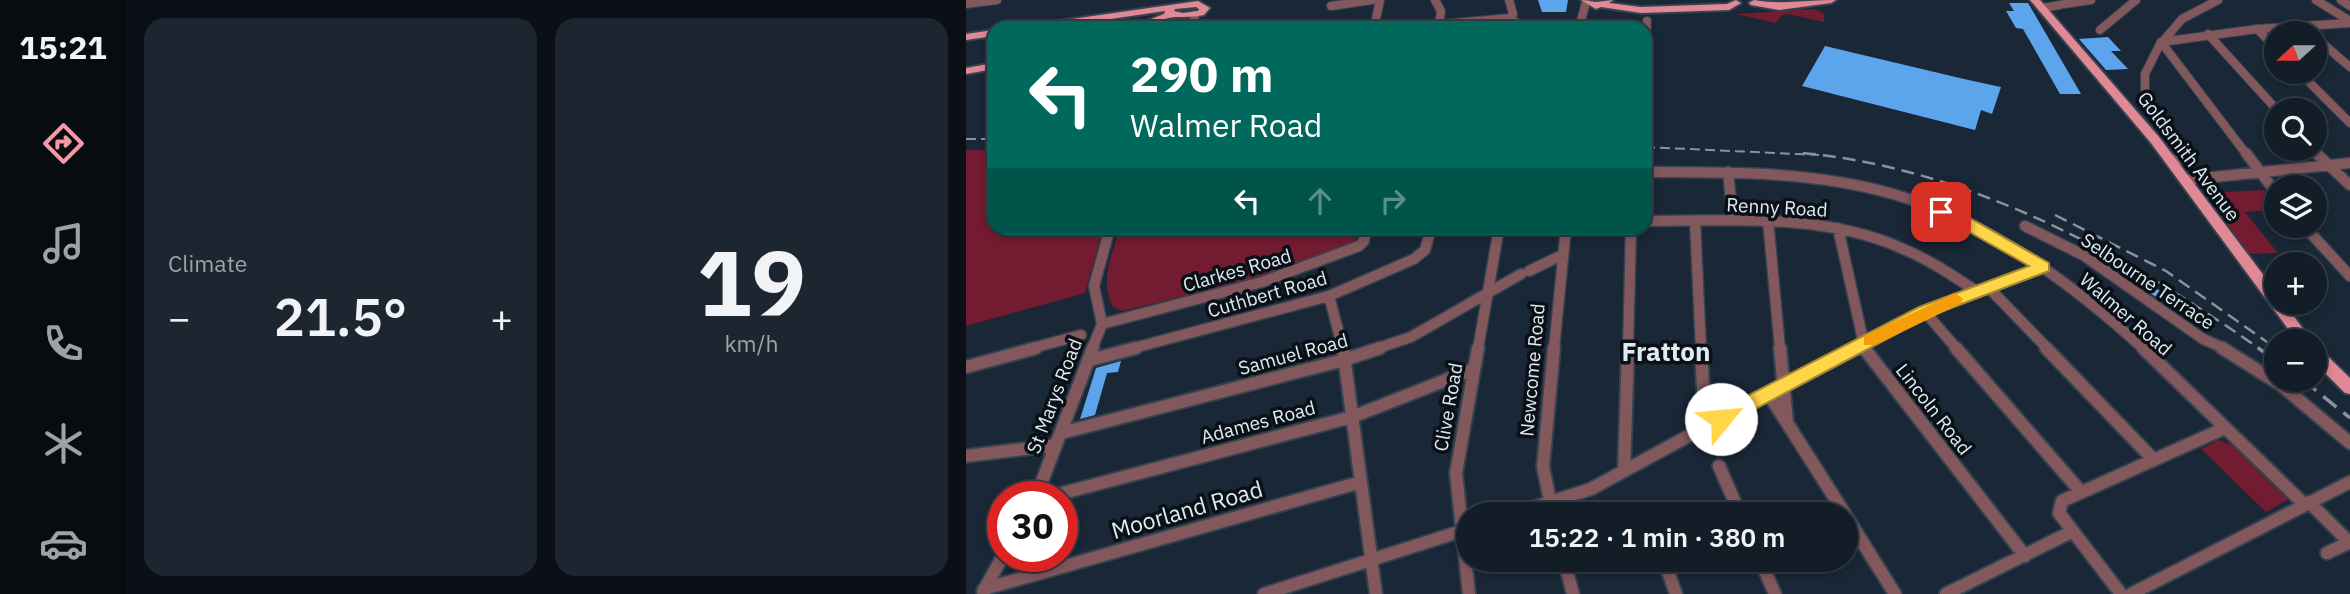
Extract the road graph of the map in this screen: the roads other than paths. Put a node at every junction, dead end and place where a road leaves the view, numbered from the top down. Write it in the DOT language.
graph roads {
  1 [pos="997,0"];
  2 [pos="1215,0"];
  3 [pos="1372,0"];
  4 [pos="1380,0"];
  5 [pos="1435,0"];
  6 [pos="1509,0"];
  7 [pos="1831,0"];
  8 [pos="2091,0"];
  9 [pos="2136,0"];
  10 [pos="2218,0"];
  11 [pos="2316,0"];
  12 [pos="2341,0"];
  13 [pos="1183,2"];
  14 [pos="1737,2"];
  15 [pos="1753,2"];
  16 [pos="966,4"];
  17 [pos="1596,4"];
  18 [pos="2039,4"];
  19 [pos="1203,5"];
  20 [pos="1331,6"];
  21 [pos="2350,6"];
  22 [pos="1171,12"];
  23 [pos="1195,15"];
  24 [pos="1511,19"];
  25 [pos="1092,21"];
  26 [pos="1150,21"];
  27 [pos="1194,21"];
  28 [pos="1377,21"];
  29 [pos="1439,21"];
  30 [pos="1482,21"];
  31 [pos="1514,21"];
  32 [pos="1584,21"];
  33 [pos="2350,22"];
  34 [pos="2328,24"];
  35 [pos="2257,29"];
  36 [pos="2264,29"];
  37 [pos="2100,30"];
  38 [pos="987,34"];
  39 [pos="2208,34"];
  40 [pos="2264,36"];
  41 [pos="966,37"];
  42 [pos="2163,40"];
  43 [pos="2328,48"];
  44 [pos="987,67"];
  45 [pos="2350,67"];
  46 [pos="966,71"];
  47 [pos="2312,84"];
  48 [pos="2266,98"];
  49 [pos="2350,122"];
  50 [pos="2170,139"];
  51 [pos="2155,140"];
  52 [pos="2323,161"];
  53 [pos="2172,163"];
  54 [pos="2350,163"];
  55 [pos="2327,165"];
  56 [pos="1652,172"];
  57 [pos="1728,172"];
  58 [pos="2258,173"];
  59 [pos="2185,180"];
  60 [pos="2264,180"];
  61 [pos="2350,185"];
  62 [pos="1733,220"];
  63 [pos="1768,220"];
  64 [pos="1652,221"];
  65 [pos="1695,221"];
  66 [pos="2025,226"];
  67 [pos="1838,228"];
  68 [pos="1108,235"];
  69 [pos="1365,235"];
  70 [pos="1429,235"];
  71 [pos="1498,235"];
  72 [pos="1565,235"];
  73 [pos="1631,235"];
  74 [pos="2315,238"];
  75 [pos="1562,255"];
  76 [pos="2043,267"];
  77 [pos="2350,276"];
  78 [pos="1988,287"];
  79 [pos="1976,291"];
  80 [pos="1488,294"];
  81 [pos="1329,296"];
  82 [pos="1925,312"];
  83 [pos="1102,324"];
  84 [pos="2296,329"];
  85 [pos="1081,335"];
  86 [pos="1862,345"];
  87 [pos="1090,360"];
  88 [pos="1345,360"];
  89 [pos="2327,365"];
  90 [pos="966,367"];
  91 [pos="1474,369"];
  92 [pos="1785,384"];
  93 [pos="2350,388"];
  94 [pos="1768,393"];
  95 [pos="1352,417"];
  96 [pos="1721,419"];
  97 [pos="1787,422"];
  98 [pos="2225,428"];
  99 [pos="1059,439"];
  100 [pos="2350,443"];
  101 [pos="966,456"];
  102 [pos="2153,459"];
  103 [pos="1719,466"];
  104 [pos="1624,471"];
  105 [pos="1042,481"];
  106 [pos="1362,482"];
  107 [pos="2350,482"];
  108 [pos="1078,489"];
  109 [pos="2081,492"];
  110 [pos="1460,502"];
  111 [pos="1550,502"];
  112 [pos="1564,502"];
  113 [pos="1735,502"];
  114 [pos="1838,502"];
  115 [pos="2306,503"];
  116 [pos="2071,532"];
  117 [pos="1456,533"];
  118 [pos="1858,534"];
  119 [pos="2350,542"];
  120 [pos="2327,553"];
  121 [pos="2025,556"];
  122 [pos="1371,560"];
  123 [pos="994,572"];
  124 [pos="1467,572"];
  125 [pos="1567,572"];
  126 [pos="1668,572"];
  127 [pos="1765,572"];
  128 [pos="983,592"];
  129 [pos="1264,594"];
  130 [pos="1376,594"];
  131 [pos="1469,594"];
  132 [pos="1573,594"];
  133 [pos="1676,594"];
  134 [pos="1775,594"];
  135 [pos="1895,594"];
  136 [pos="1947,594"];
  137 [pos="2121,594"];
  138 [pos="2131,594"];
  1 -- 16 [label="street"];
  2 -- 19 [label="main road"];
  3 -- 20 [label="street"];
  4 -- 28 [label="street"];
  5 -- 29 [label="street"];
  6 -- 24 [label="street"];
  7 -- 15 [label="main road"];
  8 -- 18 [label="street"];
  9 -- 37 [label="street"];
  10 -- 42 [label="street"];
  11 -- 33 [label="street"];
  12 -- 21 [label="street"];
  13 -- 19 [label="main road"];
  13 -- 22 [label="main road"];
  14 -- 15 [label="main road"];
  14 -- 17 [label="main road"];
  17 -- 32 [label="street"];
  18 -- 51 [label="main road, Goldsmith Avenue"];
  19 -- 23 [label="main road"];
  22 -- 23 [label="main road"];
  22 -- 25 [label="main road"];
  22 -- 26 [label="main road"];
  23 -- 27 [label="street"];
  24 -- 30 [label="street"];
  24 -- 31 [label="street"];
  33 -- 34 [label="street"];
  35 -- 36 [label="street"];
  35 -- 39 [label="street"];
  35 -- 40 [label="street"];
  38 -- 41 [label="main road"];
  39 -- 42 [label="street"];
  39 -- 48 [label="street"];
  42 -- 50 [label="street"];
  42 -- 58 [label="street"];
  43 -- 45 [label="street"];
  44 -- 46 [label="main road"];
  47 -- 49 [label="street"];
  50 -- 51 [label="street"];
  50 -- 53 [label="street"];
  51 -- 53 [label="main road, Goldsmith Avenue"];
  52 -- 55 [label="street"];
  53 -- 59 [label="main road, Goldsmith Avenue"];
  54 -- 55 [label="street"];
  55 -- 58 [label="street"];
  55 -- 61 [label="street"];
  56 -- 57 [label="street, Walmer Road"];
  57 -- 62 [label="street"];
  57 -- 76 [label="street, Walmer Road"];
  58 -- 59 [label="street"];
  58 -- 60 [label="street"];
  59 -- 84 [label="main road, Goldsmith Avenue"];
  62 -- 63 [label="street, Renny Road"];
  62 -- 65 [label="street, Renny Road"];
  63 -- 67 [label="street, Renny Road"];
  63 -- 92 [label="street"];
  64 -- 65 [label="street, Renny Road"];
  65 -- 104 [label="street"];
  66 -- 100 [label="street, Selbourne Terrace"];
  67 -- 79 [label="street, Renny Road"];
  67 -- 86 [label="street, Lincoln Road"];
  68 -- 83 [label="street, St Marys Road"];
  69 -- 83 [label="street, Clarkes Road"];
  70 -- 81 [label="street, Cuthbert Road"];
  71 -- 80 [label="street, Clive Road"];
  72 -- 75 [label="street, Newcome Road"];
  73 -- 104 [label="street"];
  74 -- 77 [label="street"];
  75 -- 80 [label="street, Samuel Road"];
  75 -- 111 [label="street, Newcome Road"];
  76 -- 78 [label="street"];
  76 -- 98 [label="street, Walmer Road"];
  78 -- 79 [label="street"];
  78 -- 102 [label="street"];
  79 -- 82 [label="street"];
  80 -- 88 [label="street, Samuel Road"];
  80 -- 91 [label="street, Clive Road"];
  81 -- 87 [label="street, Cuthbert Road"];
  81 -- 88 [label="street"];
  82 -- 86 [label="street"];
  82 -- 109 [label="street"];
  83 -- 87 [label="street, St Marys Road"];
  85 -- 90 [label="street"];
  86 -- 92 [label="street"];
  86 -- 121 [label="street, Lincoln Road"];
  87 -- 99 [label="street, St Marys Road"];
  88 -- 95 [label="street"];
  88 -- 99 [label="street, Samuel Road"];
  89 -- 93 [label="main road"];
  91 -- 95 [label="street, Adames Road"];
  91 -- 110 [label="street, Clive Road"];
  92 -- 94 [label="street"];
  92 -- 97 [label="street"];
  94 -- 96 [label="street"];
  94 -- 97 [label="street"];
  95 -- 106 [label="street"];
  95 -- 108 [label="street, Adames Road"];
  97 -- 114 [label="street"];
  98 -- 102 [label="street"];
  98 -- 115 [label="street, Walmer Road"];
  99 -- 101 [label="street, Samuel Road"];
  99 -- 105 [label="street, St Marys Road"];
  102 -- 109 [label="street"];
  103 -- 113 [label="street"];
  104 -- 112 [label="street"];
  106 -- 122 [label="street"];
  106 -- 128 [label="street, Moorland Road"];
  107 -- 115 [label="street"];
  109 -- 116 [label="street"];
  115 -- 119 [label="street, Walmer Road"];
  115 -- 138 [label="street"];
  116 -- 121 [label="street"];
  116 -- 137 [label="street"];
  117 -- 122 [label="street"];
  118 -- 135 [label="street"];
  119 -- 120 [label="street"];
  121 -- 136 [label="street"];
  122 -- 129 [label="street"];
  122 -- 130 [label="street"];
  123 -- 128 [label="street"];
  124 -- 131 [label="street, Clive Road"];
  125 -- 132 [label="street"];
  126 -- 133 [label="street"];
  127 -- 134 [label="street"];
}
